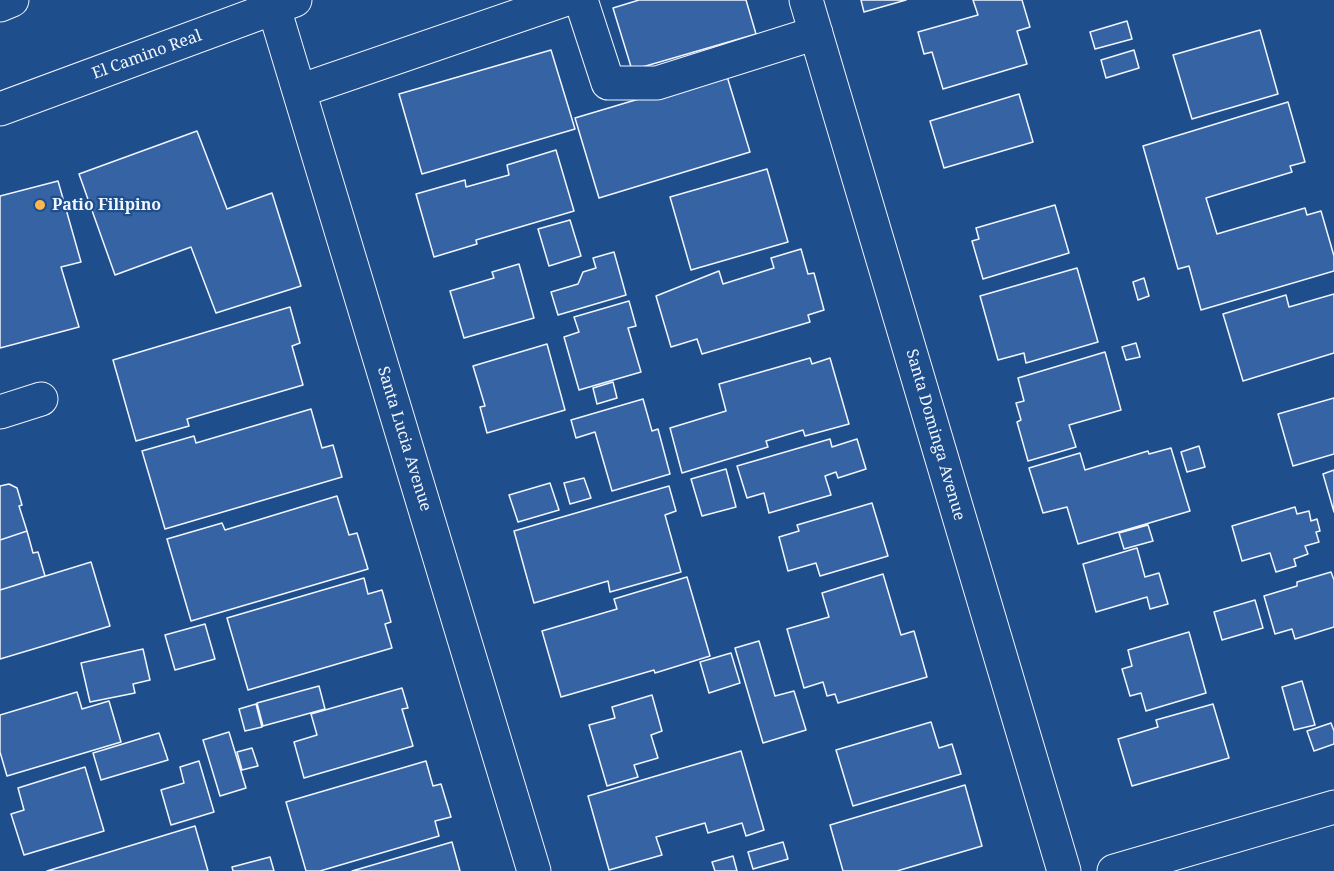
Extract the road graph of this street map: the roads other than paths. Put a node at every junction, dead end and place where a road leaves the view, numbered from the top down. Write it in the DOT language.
graph roads {
  1 [pos="12,0"];
  2 [pos="564,0"];
  3 [pos="581,0"];
  4 [pos="806,0"];
  5 [pos="284,4"];
  6 [pos="0,5"];
  7 [pos="816,33"];
  8 [pos="299,91"];
  9 [pos="0,110"];
  10 [pos="41,399"];
  11 [pos="0,412"];
  12 [pos="1334,807"];
  13 [pos="534,871"];
  14 [pos="1064,871"];
  15 [pos="1114,871"];
  1 -- 6 [label="street"];
  2 -- 8 [label="street"];
  3 -- 7 [label="street"];
  4 -- 7 [label="street, Santa Dominga Avenue"];
  5 -- 8 [label="street, Santa Lucia Avenue"];
  5 -- 9 [label="street, El Camino Real"];
  7 -- 14 [label="street, Santa Dominga Avenue"];
  8 -- 13 [label="street, Santa Lucia Avenue"];
  10 -- 11 [label="street"];
  12 -- 15 [label="street"];
}
